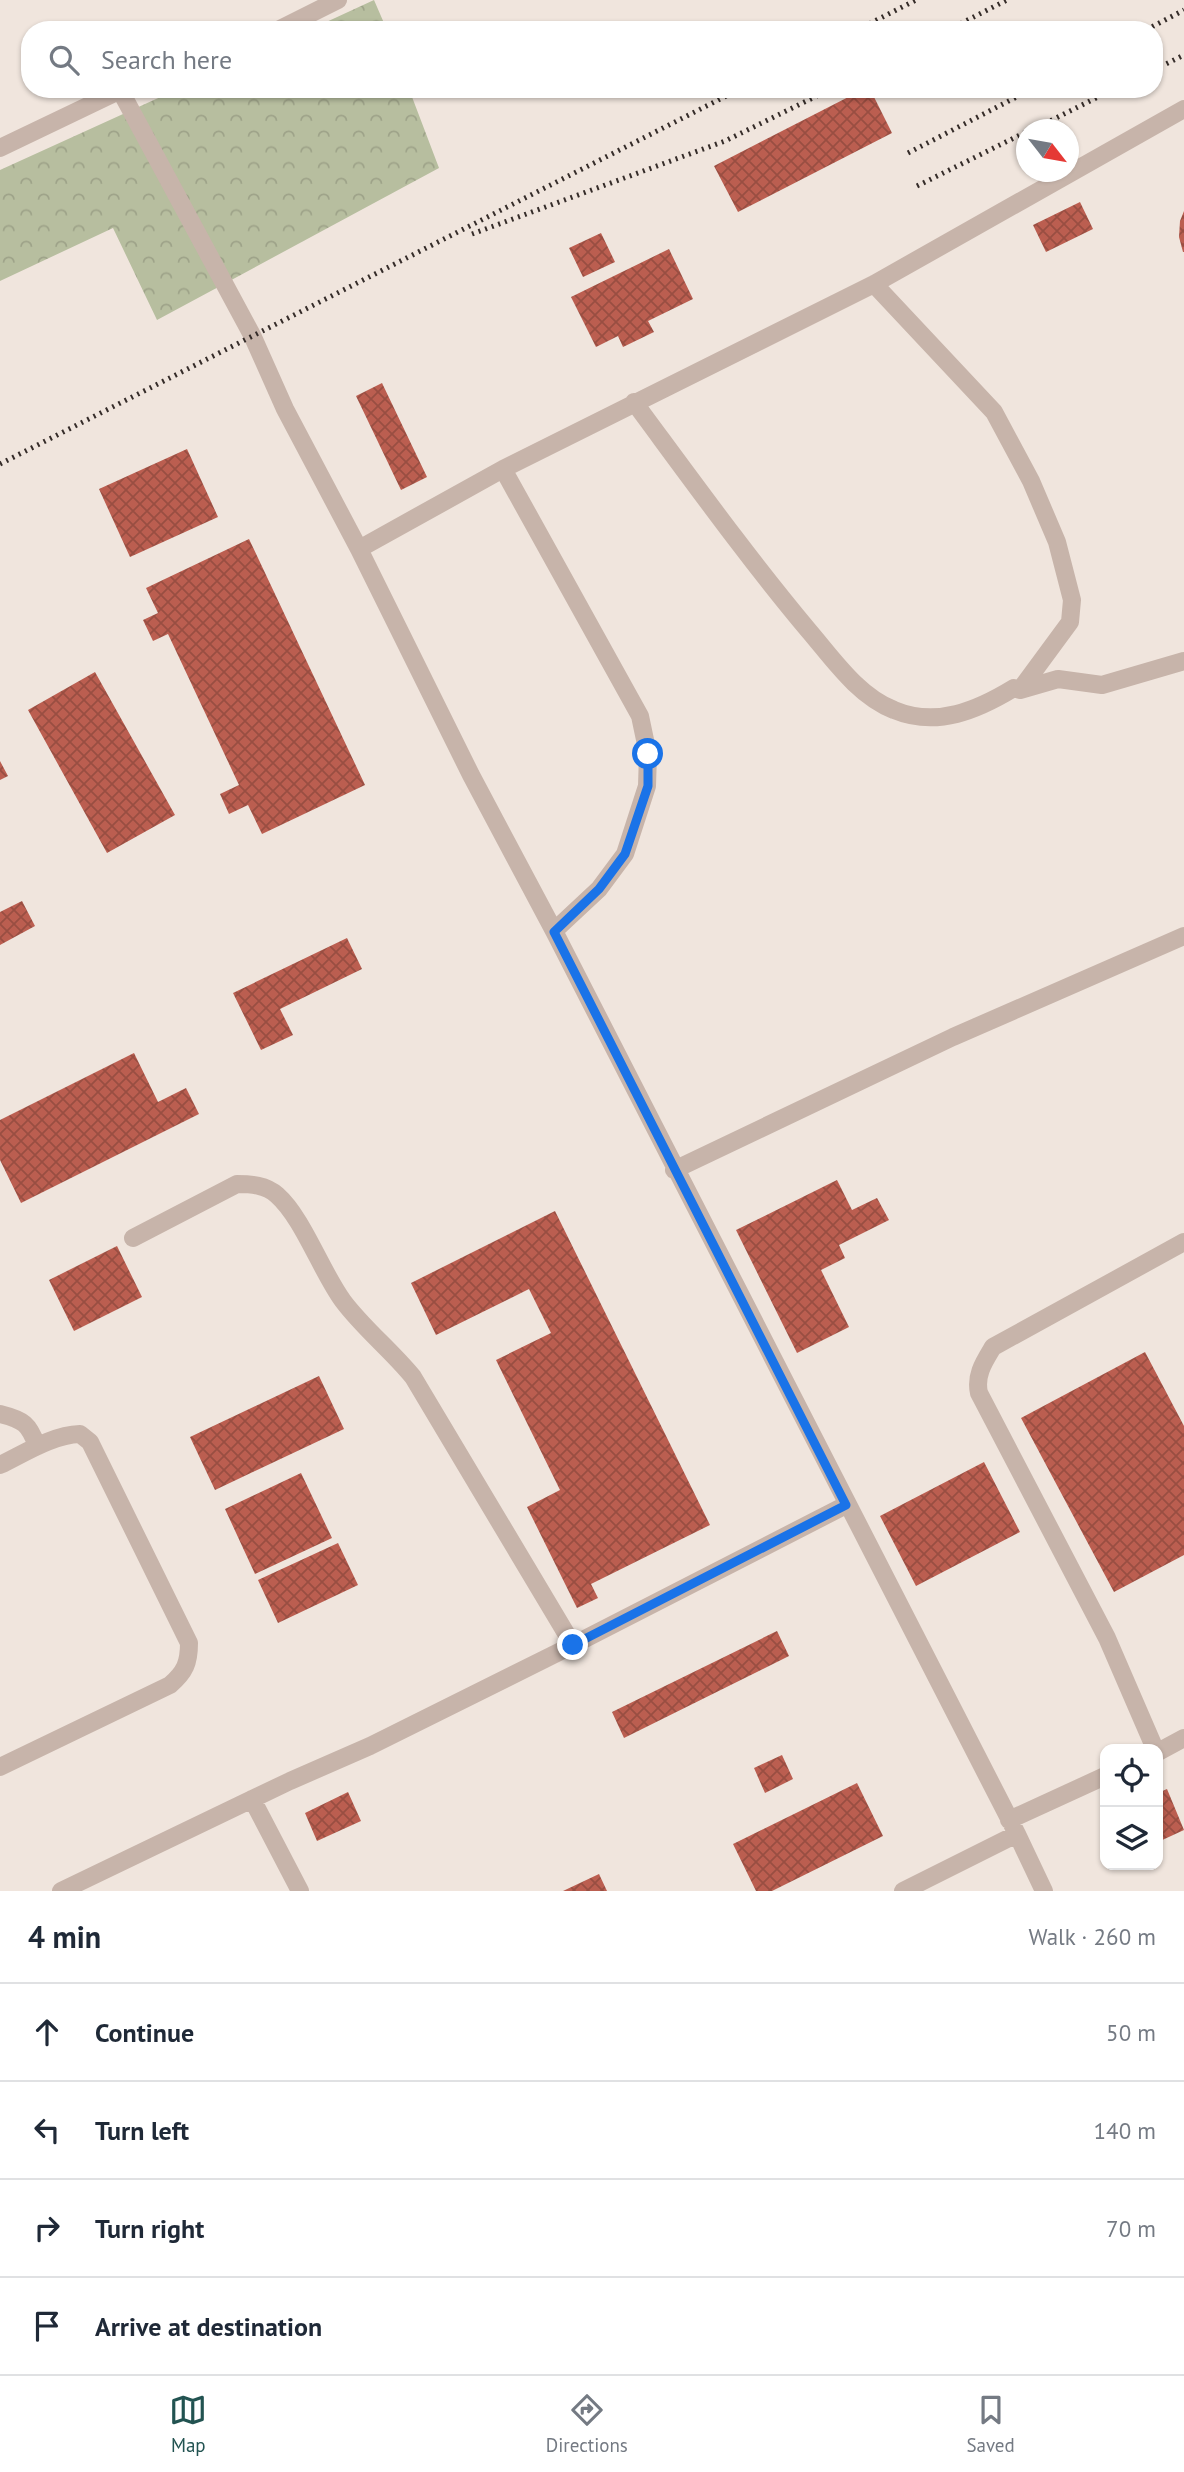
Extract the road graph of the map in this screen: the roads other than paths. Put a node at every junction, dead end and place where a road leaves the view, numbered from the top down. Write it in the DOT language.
graph roads {
  1 [pos="338,0"];
  2 [pos="296,21"];
  3 [pos="105,98"];
  4 [pos="126,98"];
  5 [pos="1184,109"];
  6 [pos="0,148"];
  7 [pos="874,284"];
  8 [pos="634,402"];
  9 [pos="503,469"];
  10 [pos="359,549"];
  11 [pos="1184,661"];
  12 [pos="1020,690"];
  13 [pos="554,932"];
  14 [pos="1184,936"];
  15 [pos="674,1170"];
  16 [pos="133,1238"];
  17 [pos="1184,1242"];
  18 [pos="0,1415"];
  19 [pos="37,1446"];
  20 [pos="0,1465"];
  21 [pos="846,1505"];
  22 [pos="573,1645"];
  23 [pos="1184,1738"];
  24 [pos="1153,1744"];
  25 [pos="1163,1748"];
  26 [pos="0,1767"];
  27 [pos="1100,1779"];
  28 [pos="252,1798"];
  29 [pos="1013,1827"];
  30 [pos="61,1891"];
  31 [pos="300,1891"];
  32 [pos="903,1891"];
  33 [pos="1044,1891"];
  1 -- 2 [label="lane"];
  3 -- 6 [label="lane"];
  4 -- 10 [label="lane"];
  5 -- 7 [label="lane"];
  7 -- 8 [label="lane"];
  7 -- 12 [label="lane"];
  8 -- 9 [label="lane"];
  8 -- 12 [label="lane"];
  9 -- 10 [label="lane"];
  9 -- 13 [label="lane"];
  10 -- 13 [label="lane"];
  11 -- 12 [label="lane"];
  13 -- 15 [label="lane"];
  14 -- 15 [label="lane"];
  15 -- 21 [label="lane"];
  16 -- 22 [label="lane"];
  17 -- 24 [label="lane"];
  18 -- 19 [label="lane"];
  19 -- 20 [label="lane"];
  19 -- 26 [label="lane"];
  21 -- 22 [label="lane"];
  21 -- 29 [label="lane"];
  22 -- 28 [label="lane"];
  23 -- 25 [label="lane"];
  27 -- 29 [label="lane"];
  28 -- 30 [label="lane"];
  28 -- 31 [label="lane"];
  29 -- 32 [label="lane"];
  29 -- 33 [label="lane"];
}
